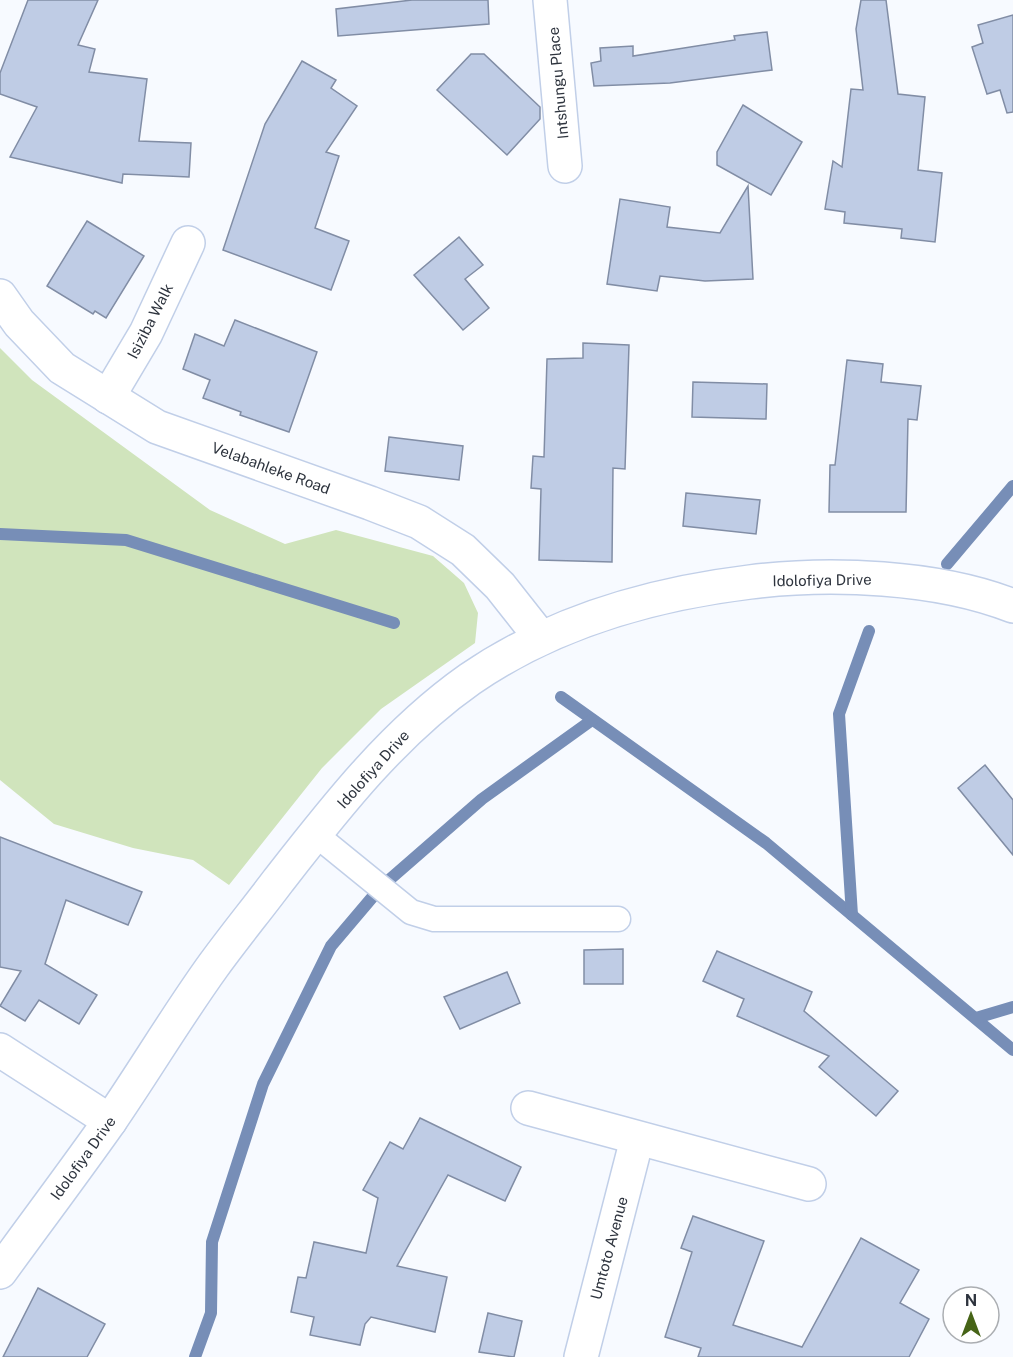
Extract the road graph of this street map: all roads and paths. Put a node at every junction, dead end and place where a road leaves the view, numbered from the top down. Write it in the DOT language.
graph roads {
  1 [pos="550,0"];
  2 [pos="565,166"];
  3 [pos="188,243"];
  4 [pos="0,296"];
  5 [pos="108,398"];
  6 [pos="1013,606"];
  7 [pos="542,638"];
  8 [pos="315,834"];
  9 [pos="618,919"];
  10 [pos="0,1050"];
  11 [pos="528,1108"];
  12 [pos="110,1121"];
  13 [pos="637,1139"];
  14 [pos="809,1184"];
  15 [pos="0,1272"];
  16 [pos="581,1357"];
  1 -- 2 [label="street, Intshungu Place"];
  3 -- 5 [label="street, Isiziba Walk"];
  4 -- 5 [label="street, Velabahleke Road"];
  5 -- 7 [label="street, Velabahleke Road"];
  6 -- 7 [label="street, Idolofiya Drive"];
  7 -- 8 [label="street, Idolofiya Drive"];
  8 -- 9 [label="lane"];
  8 -- 12 [label="street, Idolofiya Drive"];
  10 -- 12 [label="street"];
  11 -- 13 [label="street"];
  12 -- 15 [label="street, Idolofiya Drive"];
  13 -- 14 [label="street"];
  13 -- 16 [label="street, Umtoto Avenue"];
}
